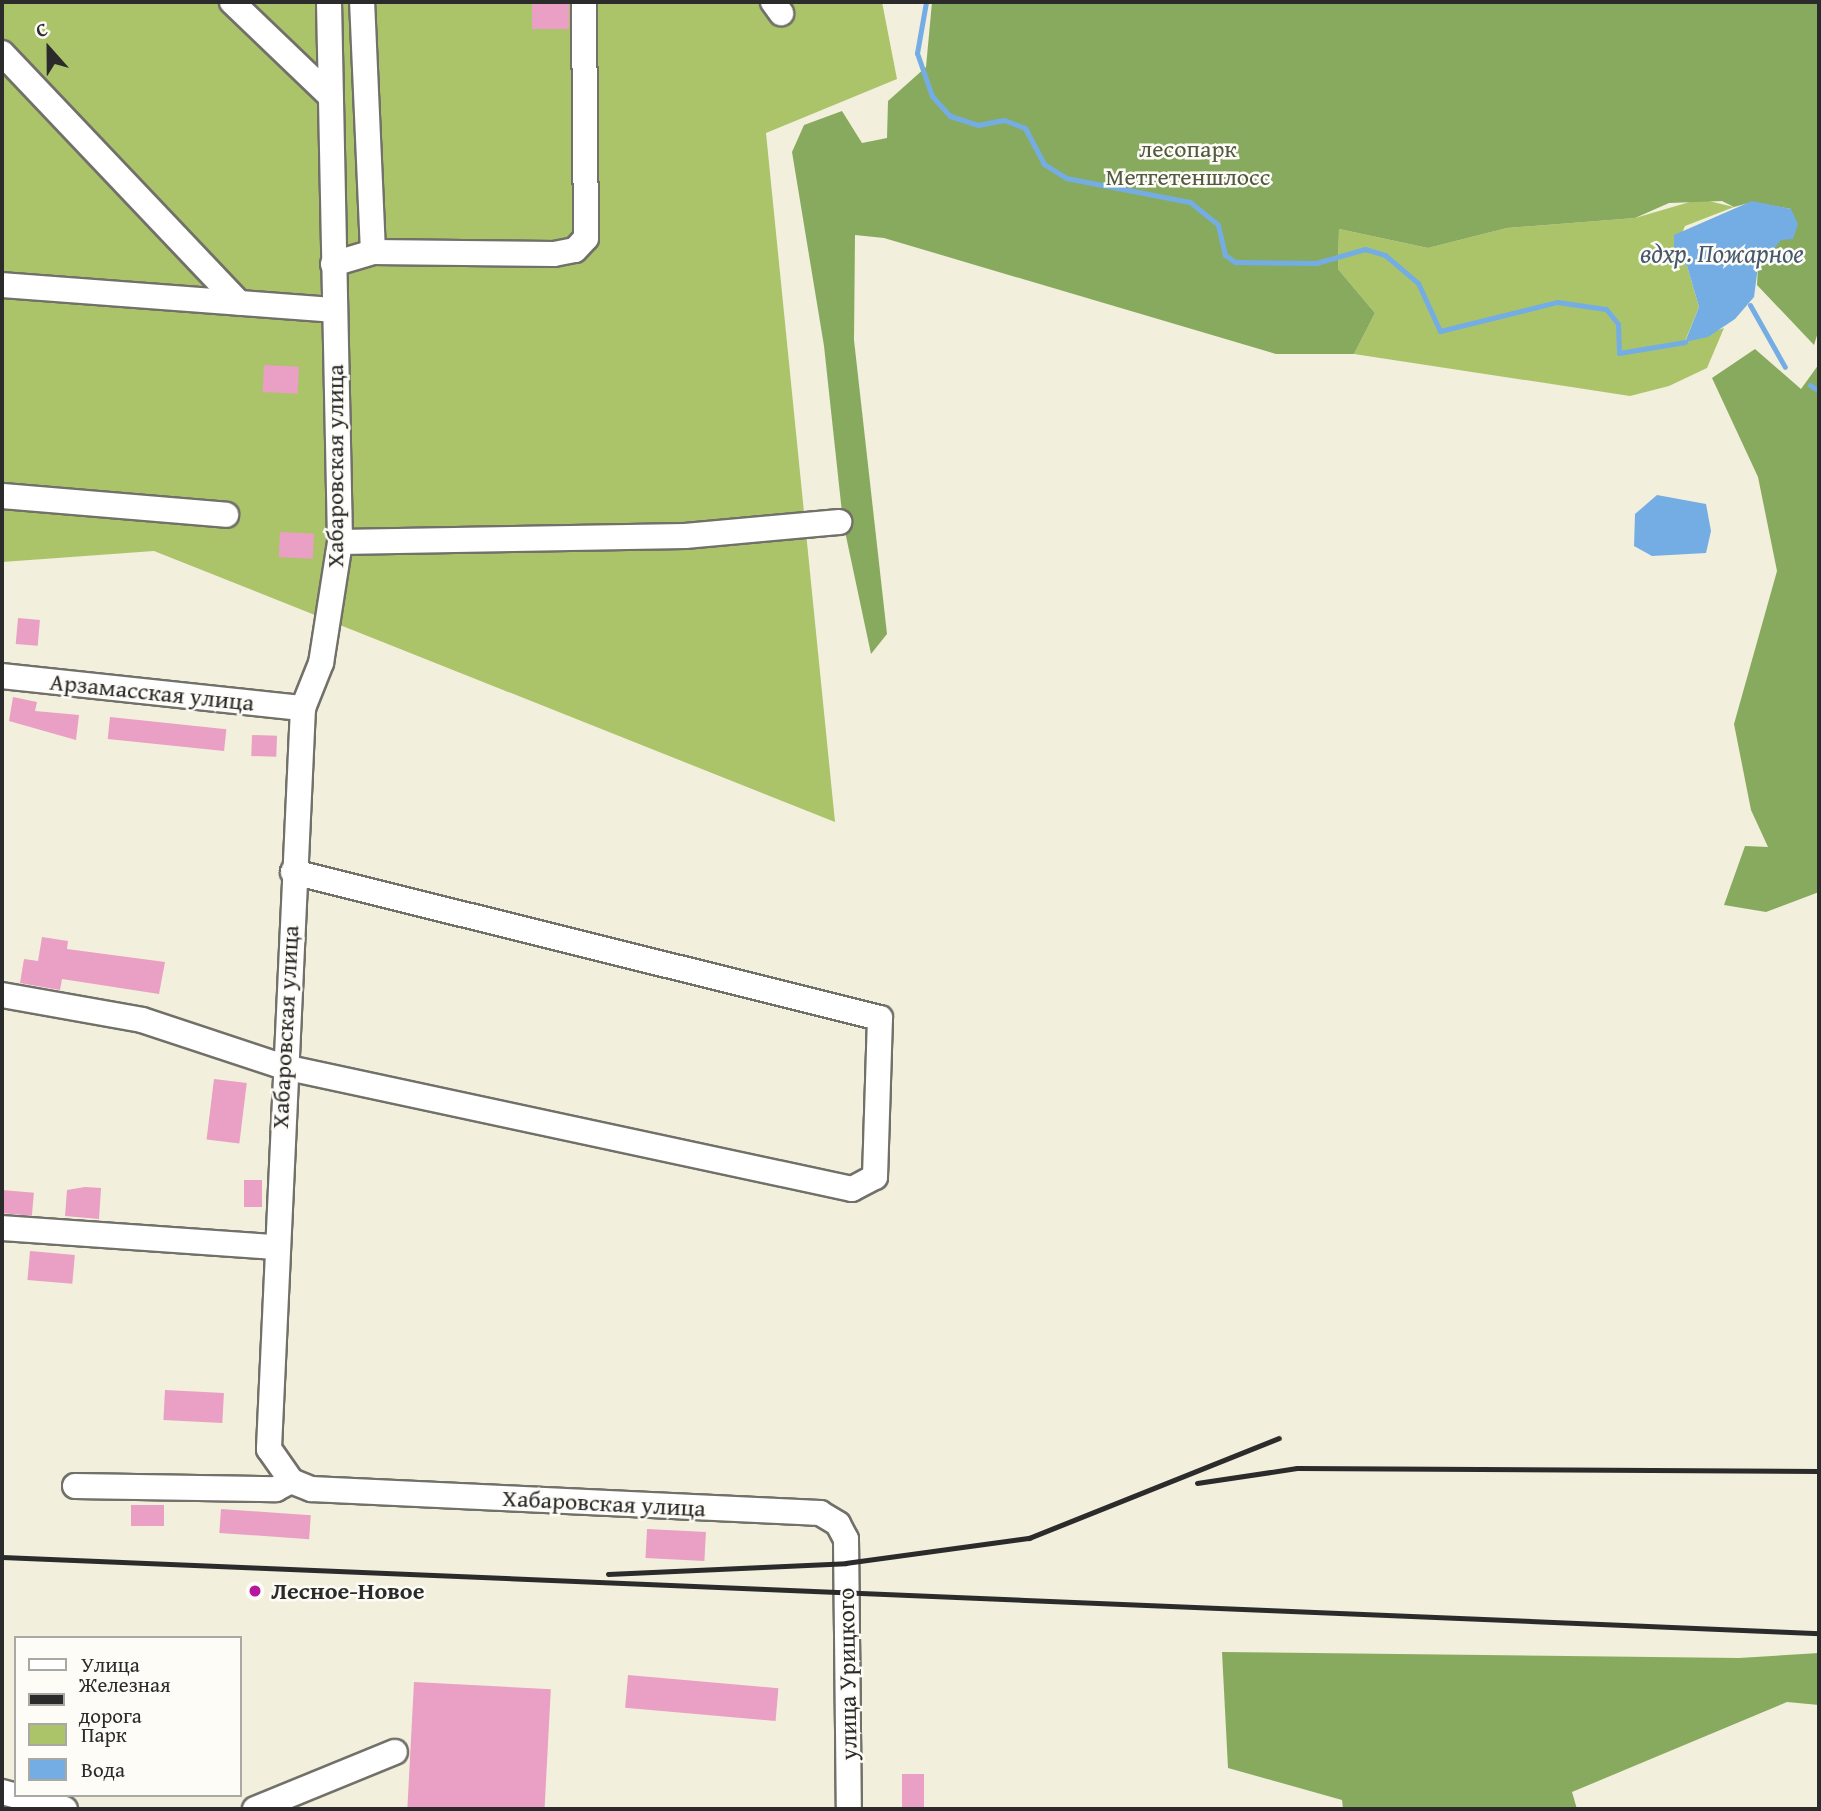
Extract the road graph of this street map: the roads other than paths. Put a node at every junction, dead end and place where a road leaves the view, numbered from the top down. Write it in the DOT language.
graph roads {
  1 [pos="232,2"];
  2 [pos="329,2"];
  3 [pos="362,2"];
  4 [pos="584,2"];
  5 [pos="2,53"];
  6 [pos="330,96"];
  7 [pos="373,252"];
  8 [pos="333,264"];
  9 [pos="2,285"];
  10 [pos="239,303"];
  11 [pos="334,310"];
  12 [pos="2,496"];
  13 [pos="226,515"];
  14 [pos="839,522"];
  15 [pos="340,542"];
  16 [pos="2,676"];
  17 [pos="303,708"];
  18 [pos="293,872"];
  19 [pos="2,995"];
  20 [pos="284,1067"];
  21 [pos="2,1228"];
  22 [pos="274,1247"];
  23 [pos="291,1481"];
  24 [pos="75,1486"];
  25 [pos="846,1539"];
  26 [pos="395,1752"];
  27 [pos="21,1797"];
  28 [pos="65,1809"];
  29 [pos="255,1809"];
  30 [pos="849,1809"];
  1 -- 6 [label="street"];
  2 -- 6 [label="street, Хабаровская улица"];
  3 -- 7 [label="street"];
  4 -- 7 [label="street"];
  5 -- 10 [label="street"];
  6 -- 8 [label="street, Хабаровская улица"];
  7 -- 8 [label="street"];
  8 -- 11 [label="street, Хабаровская улица"];
  9 -- 10 [label="street"];
  10 -- 11 [label="street"];
  11 -- 15 [label="street, Хабаровская улица"];
  12 -- 13 [label="street"];
  14 -- 15 [label="street"];
  15 -- 17 [label="street, Хабаровская улица"];
  16 -- 17 [label="street, Арзамасская улица"];
  17 -- 18 [label="street, Хабаровская улица"];
  18 -- 20 [label="street, Хабаровская улица"];
  18 -- 20 [label="street"];
  19 -- 20 [label="street"];
  20 -- 22 [label="street, Хабаровская улица"];
  21 -- 22 [label="street"];
  22 -- 23 [label="street, Хабаровская улица"];
  23 -- 24 [label="street"];
  23 -- 25 [label="street, Хабаровская улица"];
  25 -- 30 [label="street, улица Урицкого"];
  26 -- 29 [label="street"];
  27 -- 28 [label="street"];
}
